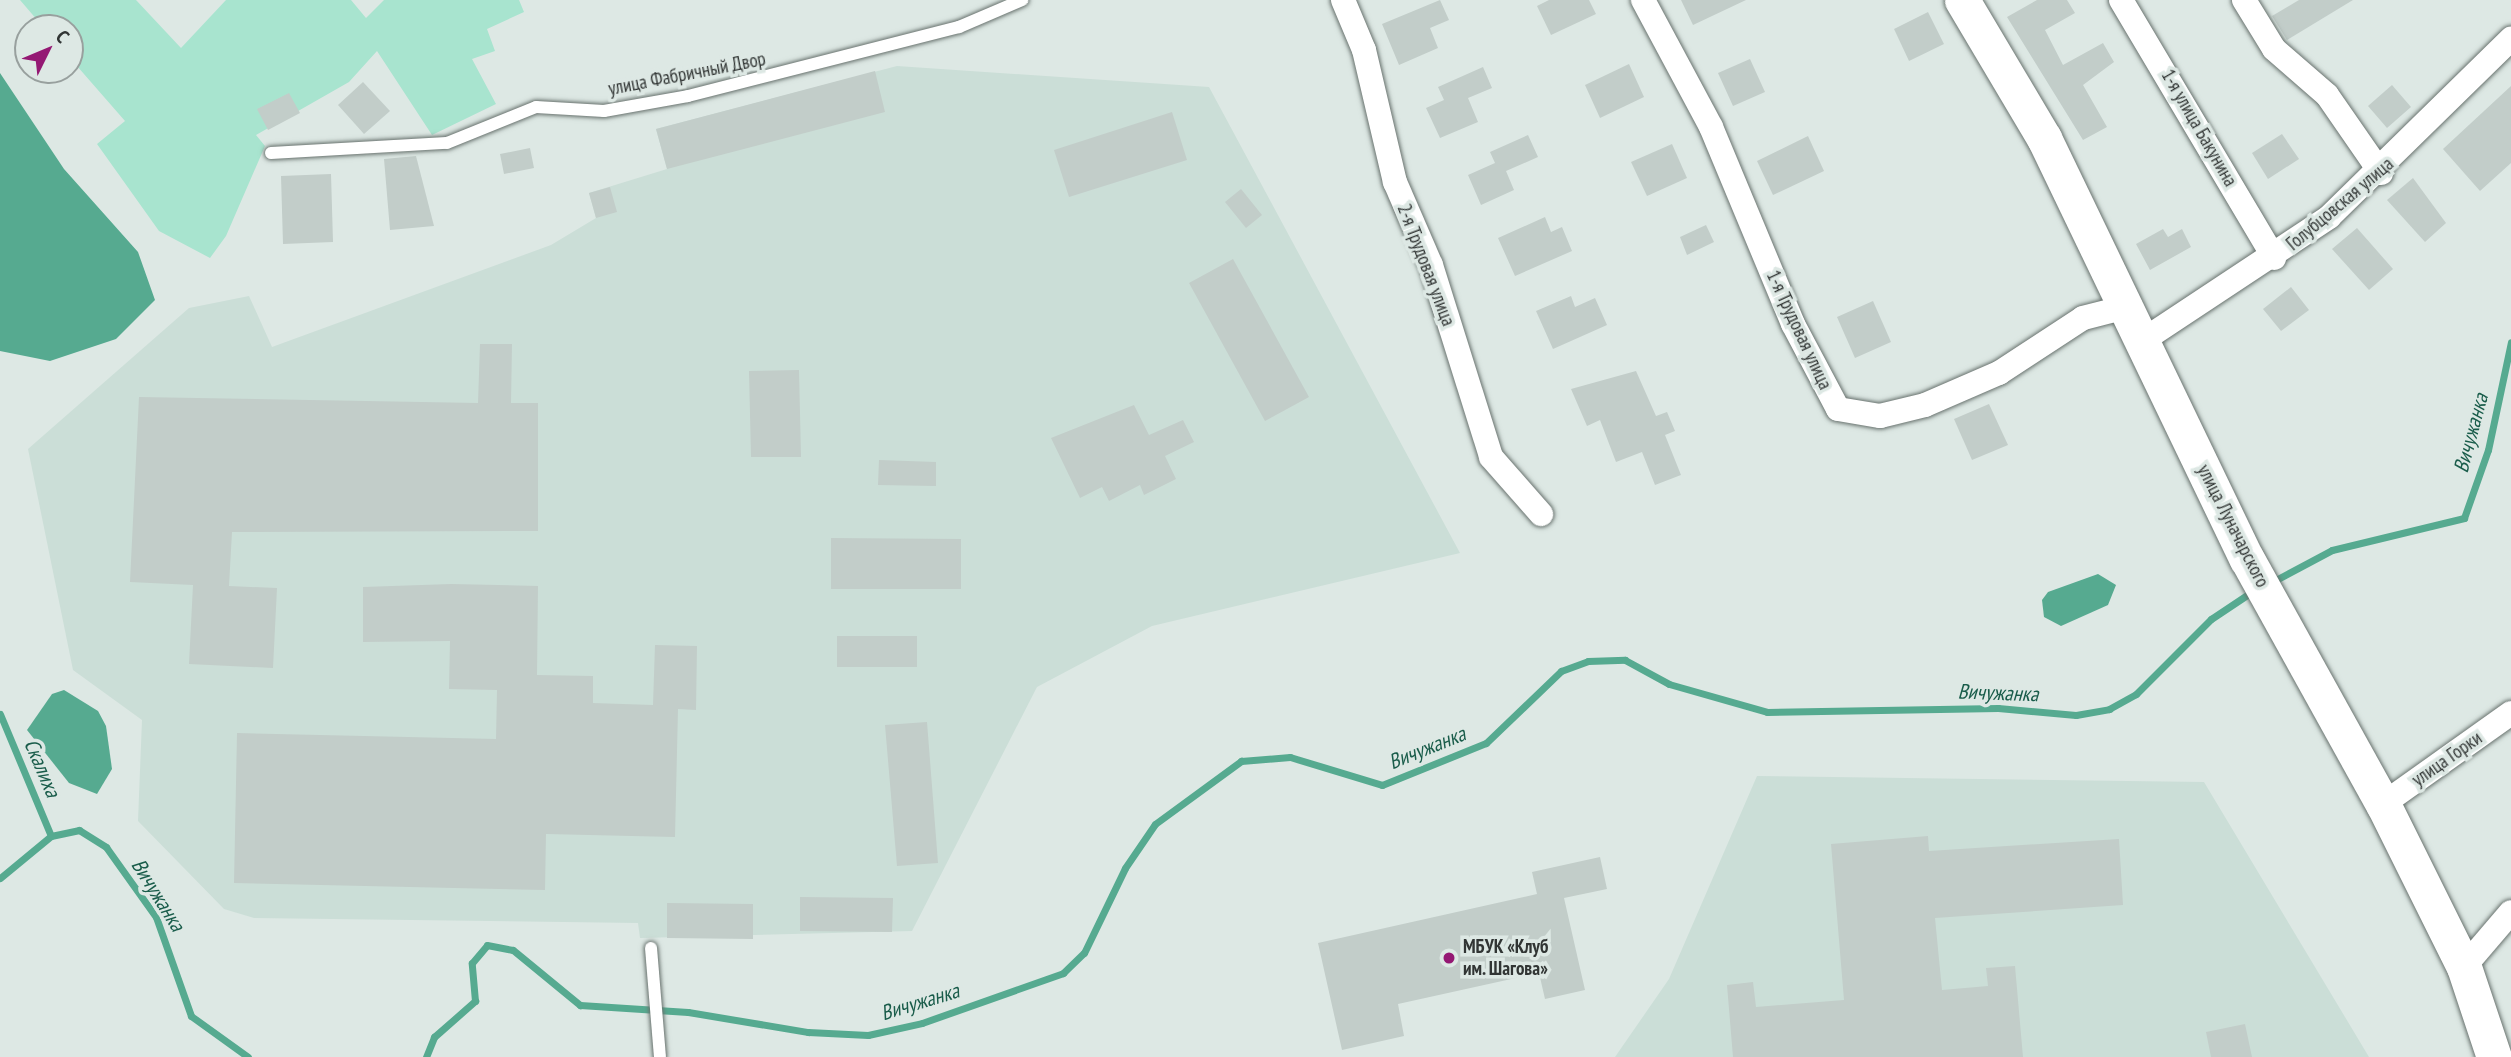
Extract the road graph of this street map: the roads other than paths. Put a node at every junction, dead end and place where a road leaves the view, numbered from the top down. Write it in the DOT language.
graph roads {
  1 [pos="1022,0"];
  2 [pos="1343,0"];
  3 [pos="1643,0"];
  4 [pos="1962,0"];
  5 [pos="2121,0"];
  6 [pos="2244,0"];
  7 [pos="2511,39"];
  8 [pos="271,153"];
  9 [pos="2381,173"];
  10 [pos="2274,258"];
  11 [pos="2130,306"];
  12 [pos="2145,339"];
  13 [pos="1541,514"];
  14 [pos="2511,713"];
  15 [pos="2383,804"];
  16 [pos="2511,912"];
  17 [pos="651,948"];
  18 [pos="2464,967"];
  19 [pos="659,1053"];
  20 [pos="2494,1057"];
  1 -- 8 [label="lane, улица Фабричный Двор"];
  2 -- 13 [label="street, 2-я Трудовая улица"];
  3 -- 11 [label="street, 1-я Трудовая улица"];
  4 -- 11 [label="main road, улица Луначарского"];
  5 -- 10 [label="street, 1-я улица Бакунина"];
  6 -- 9 [label="street"];
  7 -- 9 [label="street, Голубцовская улица"];
  9 -- 10 [label="street, Голубцовская улица"];
  10 -- 12 [label="street, Голубцовская улица"];
  11 -- 12 [label="main road, улица Луначарского"];
  12 -- 15 [label="main road, улица Луначарского"];
  14 -- 15 [label="street, улица Горки"];
  15 -- 18 [label="main road, улица Луначарского"];
  16 -- 18 [label="street"];
  17 -- 19 [label="lane"];
  18 -- 20 [label="main road, улица Луначарского"];
}
